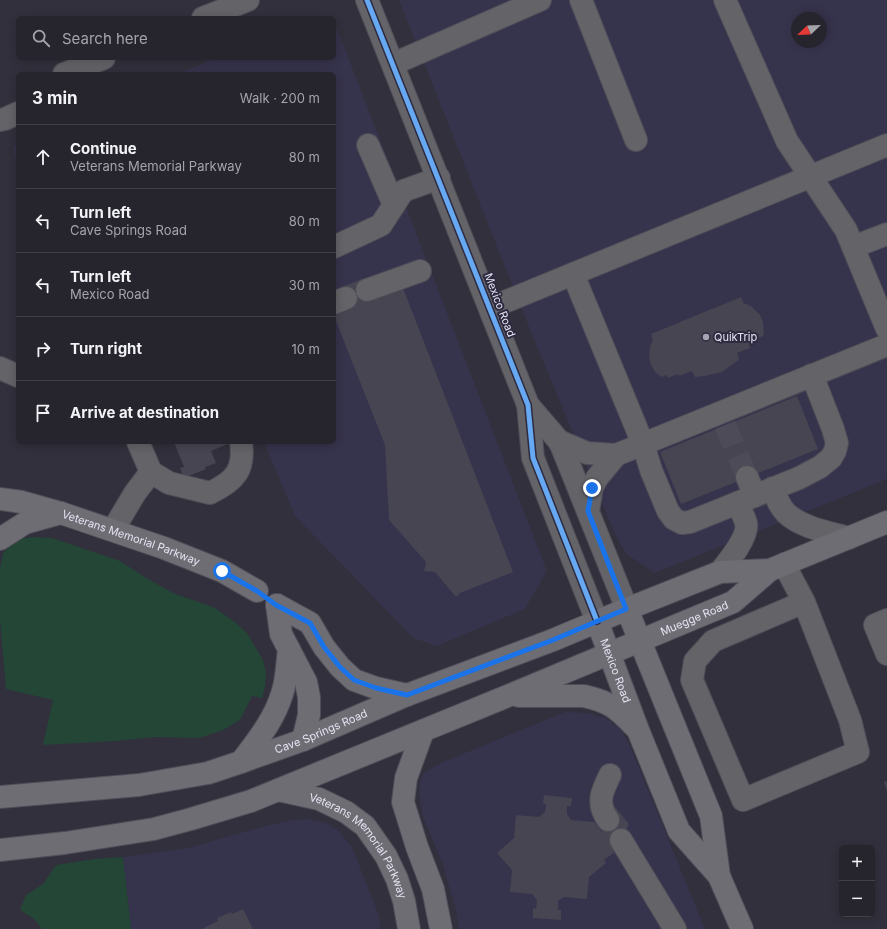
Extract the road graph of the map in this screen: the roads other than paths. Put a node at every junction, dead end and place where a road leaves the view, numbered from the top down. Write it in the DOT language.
graph roads {
  1 [pos="248,0"];
  2 [pos="367,0"];
  3 [pos="540,0"];
  4 [pos="581,0"];
  5 [pos="725,0"];
  6 [pos="208,16"];
  7 [pos="99,60"];
  8 [pos="392,64"];
  9 [pos="69,72"];
  10 [pos="16,114"];
  11 [pos="0,120"];
  12 [pos="636,140"];
  13 [pos="368,145"];
  14 [pos="887,145"];
  15 [pos="811,175"];
  16 [pos="439,178"];
  17 [pos="394,205"];
  18 [pos="887,234"];
  19 [pos="336,245"];
  20 [pos="853,247"];
  21 [pos="420,271"];
  22 [pos="572,274"];
  23 [pos="367,290"];
  24 [pos="490,308"];
  25 [pos="887,329"];
  26 [pos="887,345"];
  27 [pos="0,368"];
  28 [pos="16,375"];
  29 [pos="812,376"];
  30 [pos="528,405"];
  31 [pos="559,441"];
  32 [pos="139,444"];
  33 [pos="241,444"];
  34 [pos="643,444"];
  35 [pos="616,455"];
  36 [pos="151,472"];
  37 [pos="0,485"];
  38 [pos="753,491"];
  39 [pos="0,500"];
  40 [pos="22,502"];
  41 [pos="588,511"];
  42 [pos="61,513"];
  43 [pos="887,522"];
  44 [pos="113,530"];
  45 [pos="848,538"];
  46 [pos="0,539"];
  47 [pos="777,567"];
  48 [pos="720,572"];
  49 [pos="257,591"];
  50 [pos="804,602"];
  51 [pos="276,605"];
  52 [pos="626,609"];
  53 [pos="887,620"];
  54 [pos="597,621"];
  55 [pos="640,641"];
  56 [pos="289,649"];
  57 [pos="610,654"];
  58 [pos="887,654"];
  59 [pos="407,695"];
  60 [pos="510,695"];
  61 [pos="638,730"];
  62 [pos="423,731"];
  63 [pos="302,740"];
  64 [pos="241,762"];
  65 [pos="610,775"];
  66 [pos="278,790"];
  67 [pos="0,797"];
  68 [pos="608,820"];
  69 [pos="621,840"];
  70 [pos="1,850"];
  71 [pos="720,876"];
  72 [pos="409,929"];
  73 [pos="441,929"];
  74 [pos="675,929"];
  75 [pos="742,929"];
  1 -- 6 [label="street"];
  2 -- 8 [label="street, Mexico Road"];
  3 -- 8 [label="street"];
  4 -- 12 [label="street"];
  5 -- 15 [label="street"];
  7 -- 9 [label="street"];
  8 -- 16 [label="street, Mexico Road"];
  10 -- 11 [label="street"];
  13 -- 17 [label="street"];
  14 -- 15 [label="street"];
  15 -- 20 [label="street"];
  15 -- 22 [label="street"];
  16 -- 17 [label="street"];
  16 -- 24 [label="street, Mexico Road"];
  17 -- 19 [label="street"];
  18 -- 20 [label="street"];
  20 -- 25 [label="street"];
  21 -- 23 [label="street"];
  22 -- 24 [label="street"];
  22 -- 34 [label="street"];
  24 -- 30 [label="street, Mexico Road"];
  26 -- 29 [label="street"];
  27 -- 28 [label="street"];
  29 -- 34 [label="street"];
  29 -- 38 [label="street"];
  30 -- 31 [label="street, Mexico Road"];
  30 -- 54 [label="street, Mexico Road"];
  31 -- 35 [label="street"];
  31 -- 41 [label="street, Mexico Road"];
  32 -- 36 [label="street"];
  33 -- 36 [label="street"];
  34 -- 35 [label="street"];
  34 -- 38 [label="street"];
  35 -- 41 [label="street"];
  36 -- 44 [label="street"];
  37 -- 40 [label="main road"];
  38 -- 45 [label="street"];
  38 -- 48 [label="street"];
  39 -- 40 [label="main road, Veterans Memorial Parkway"];
  40 -- 42 [label="main road, Veterans Memorial Parkway"];
  41 -- 52 [label="street, Mexico Road"];
  42 -- 44 [label="main road, Veterans Memorial Parkway"];
  42 -- 46 [label="main road"];
  43 -- 45 [label="main road, Muegge Road"];
  44 -- 49 [label="main road, Veterans Memorial Parkway"];
  45 -- 47 [label="main road, Muegge Road"];
  47 -- 48 [label="main road, Muegge Road"];
  47 -- 50 [label="street"];
  47 -- 55 [label="main road, Muegge Road"];
  48 -- 52 [label="main road, Muegge Road"];
  49 -- 51 [label="street, Veterans Memorial Parkway"];
  50 -- 50 [label="street"];
  51 -- 56 [label="main road"];
  51 -- 59 [label="main road, Veterans Memorial Parkway"];
  52 -- 54 [label="main road, Cave Springs Road"];
  52 -- 55 [label="main road, Mexico Road"];
  53 -- 58 [label="street"];
  54 -- 57 [label="main road, Mexico Road"];
  54 -- 59 [label="main road, Cave Springs Road"];
  55 -- 57 [label="main road, Muegge Road"];
  55 -- 71 [label="main road, Mexico Road"];
  56 -- 63 [label="main road"];
  56 -- 64 [label="main road"];
  57 -- 60 [label="main road"];
  57 -- 61 [label="main road, Mexico Road"];
  59 -- 63 [label="main road, Cave Springs Road"];
  60 -- 61 [label="main road"];
  60 -- 62 [label="main road"];
  61 -- 71 [label="main road, Mexico Road"];
  62 -- 66 [label="main road"];
  62 -- 73 [label="main road"];
  63 -- 64 [label="main road, Cave Springs Road"];
  64 -- 67 [label="main road, Cave Springs Road"];
  65 -- 68 [label="street"];
  66 -- 70 [label="main road"];
  66 -- 72 [label="main road, Veterans Memorial Parkway"];
  69 -- 74 [label="street"];
  71 -- 75 [label="main road, Mexico Road"];
}
